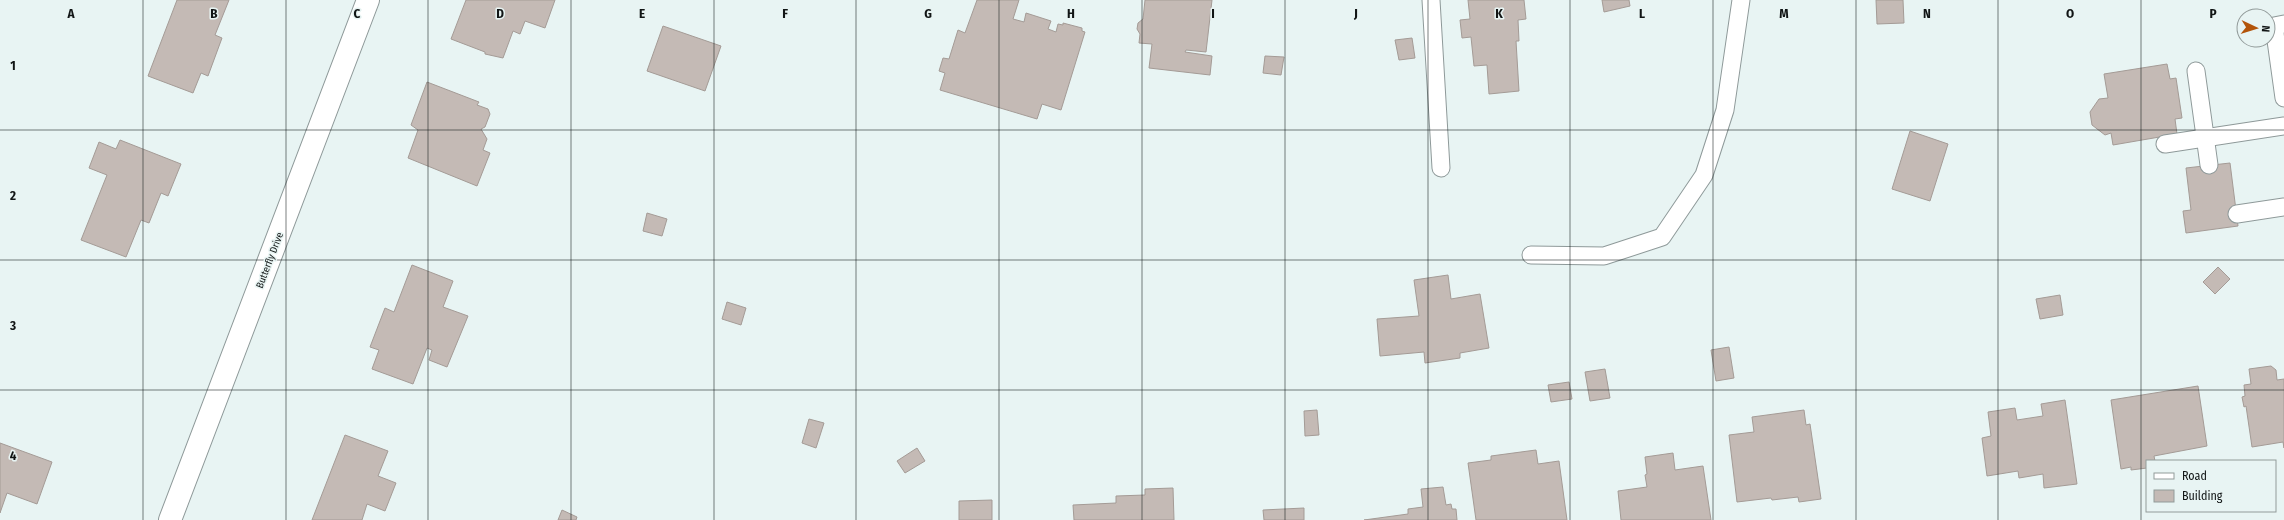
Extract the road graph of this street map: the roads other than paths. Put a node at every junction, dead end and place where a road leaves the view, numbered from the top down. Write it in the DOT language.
graph roads {
  1 [pos="368,0"];
  2 [pos="1431,0"];
  3 [pos="1741,0"];
  4 [pos="2284,24"];
  5 [pos="2196,71"];
  6 [pos="2284,98"];
  7 [pos="2284,126"];
  8 [pos="2205,138"];
  9 [pos="2165,144"];
  10 [pos="2209,165"];
  11 [pos="1441,168"];
  12 [pos="2284,208"];
  13 [pos="2237,214"];
  14 [pos="1531,255"];
  15 [pos="170,520"];
  1 -- 15 [label="street, Butterfly Drive"];
  2 -- 11 [label="lane"];
  3 -- 14 [label="lane"];
  4 -- 6 [label="lane"];
  5 -- 8 [label="lane"];
  7 -- 8 [label="lane"];
  8 -- 9 [label="lane"];
  8 -- 10 [label="lane"];
  12 -- 13 [label="lane"];
}
